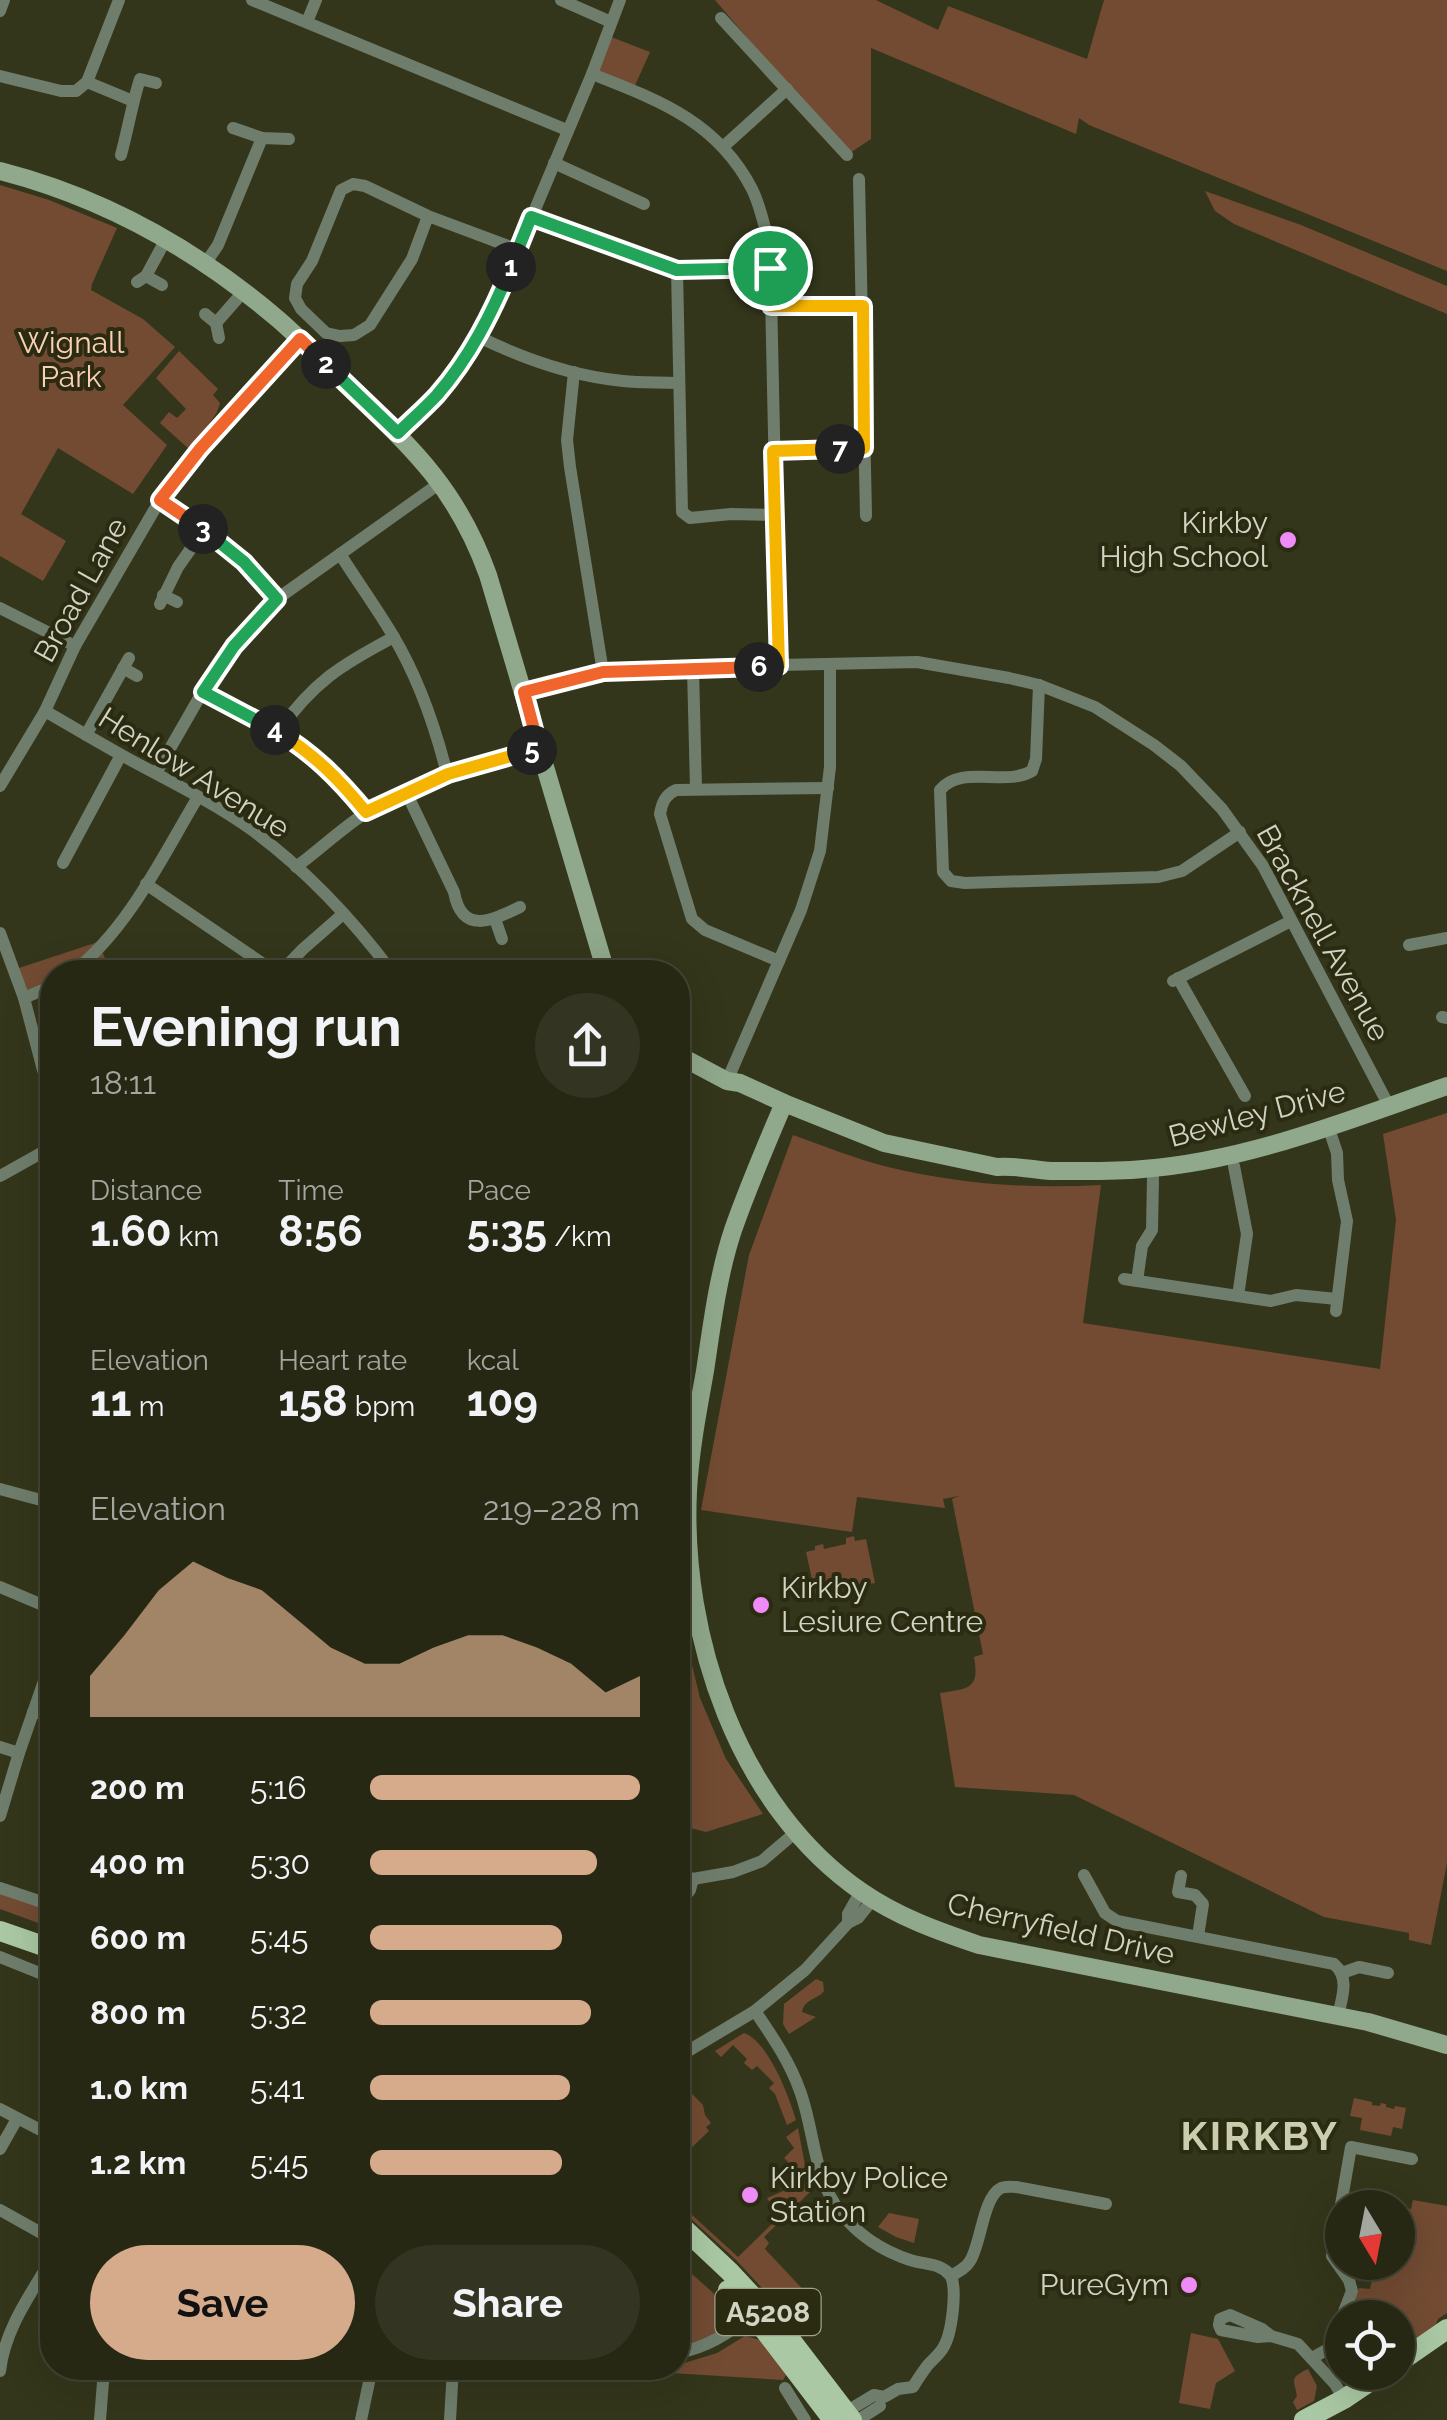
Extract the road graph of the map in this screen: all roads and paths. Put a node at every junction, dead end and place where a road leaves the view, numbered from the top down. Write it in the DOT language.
graph roads {
  1 [pos="4,0"];
  2 [pos="119,0"];
  3 [pos="252,0"];
  4 [pos="316,0"];
  5 [pos="561,0"];
  6 [pos="620,0"];
  7 [pos="0,11"];
  8 [pos="721,18"];
  9 [pos="308,22"];
  10 [pos="611,22"];
  11 [pos="592,74"];
  12 [pos="0,76"];
  13 [pos="87,82"];
  14 [pos="156,83"];
  15 [pos="787,89"];
  16 [pos="132,101"];
  17 [pos="233,128"];
  18 [pos="568,130"];
  19 [pos="262,138"];
  20 [pos="288,140"];
  21 [pos="724,146"];
  22 [pos="121,154"];
  23 [pos="847,156"];
  24 [pos="554,163"];
  25 [pos="0,171"];
  26 [pos="859,179"];
  27 [pos="627,180"];
  28 [pos="622,195"];
  29 [pos="644,204"];
  30 [pos="428,216"];
  31 [pos="531,217"];
  32 [pos="166,239"];
  33 [pos="519,250"];
  34 [pos="205,264"];
  35 [pos="770,268"];
  36 [pos="677,270"];
  37 [pos="162,285"];
  38 [pos="244,291"];
  39 [pos="771,306"];
  40 [pos="863,306"];
  41 [pos="213,325"];
  42 [pos="479,336"];
  43 [pos="300,339"];
  44 [pos="574,372"];
  45 [pos="678,382"];
  46 [pos="398,433"];
  47 [pos="864,448"];
  48 [pos="773,451"];
  49 [pos="440,483"];
  50 [pos="160,500"];
  51 [pos="774,515"];
  52 [pos="866,516"];
  53 [pos="204,530"];
  54 [pos="340,554"];
  55 [pos="277,599"];
  56 [pos="177,602"];
  57 [pos="0,608"];
  58 [pos="394,637"];
  59 [pos="75,646"];
  60 [pos="779,666"];
  61 [pos="830,666"];
  62 [pos="693,669"];
  63 [pos="603,672"];
  64 [pos="137,676"];
  65 [pos="1039,685"];
  66 [pos="203,692"];
  67 [pos="524,692"];
  68 [pos="45,711"];
  69 [pos="278,732"];
  70 [pos="86,735"];
  71 [pos="539,748"];
  72 [pos="121,755"];
  73 [pos="156,774"];
  74 [pos="448,774"];
  75 [pos="0,786"];
  76 [pos="696,788"];
  77 [pos="828,788"];
  78 [pos="406,792"];
  79 [pos="198,797"];
  80 [pos="366,812"];
  81 [pos="1240,832"];
  82 [pos="63,863"];
  83 [pos="296,867"];
  84 [pos="146,884"];
  85 [pos="520,907"];
  86 [pos="343,914"];
  87 [pos="494,920"];
  88 [pos="1292,921"];
  89 [pos="0,933"];
  90 [pos="1447,938"];
  91 [pos="502,939"];
  92 [pos="1409,945"];
  93 [pos="88,960"];
  94 [pos="260,960"];
  95 [pos="291,960"];
  96 [pos="383,960"];
  97 [pos="599,960"];
  98 [pos="779,961"];
  99 [pos="40,991"];
  100 [pos="24,998"];
  101 [pos="40,1056"];
  102 [pos="690,1061"];
  103 [pos="727,1081"];
  104 [pos="1447,1086"];
  105 [pos="1246,1096"];
  106 [pos="784,1103"];
  107 [pos="1390,1106"];
  108 [pos="1328,1126"];
  109 [pos="40,1154"];
  110 [pos="1234,1166"];
  111 [pos="0,1176"];
  112 [pos="1153,1178"];
  113 [pos="1238,1296"];
  114 [pos="690,1475"];
  115 [pos="0,1489"];
  116 [pos="40,1500"];
  117 [pos="0,1587"];
  118 [pos="690,1597"];
  119 [pos="40,1604"];
  120 [pos="40,1692"];
  121 [pos="33,1712"];
  122 [pos="40,1713"];
  123 [pos="0,1747"];
  124 [pos="19,1753"];
  125 [pos="0,1816"];
  126 [pos="796,1832"];
  127 [pos="1084,1875"];
  128 [pos="1181,1876"];
  129 [pos="690,1879"];
  130 [pos="693,1880"];
  131 [pos="0,1888"];
  132 [pos="1111,1888"];
  133 [pos="690,1890"];
  134 [pos="867,1895"];
  135 [pos="1096,1896"];
  136 [pos="39,1901"];
  137 [pos="0,1916"];
  138 [pos="40,1930"];
  139 [pos="0,1931"];
  140 [pos="1198,1936"];
  141 [pos="40,1945"];
  142 [pos="0,1956"];
  143 [pos="40,1973"];
  144 [pos="1342,1973"];
  145 [pos="1388,1973"];
  146 [pos="755,2010"];
  147 [pos="1338,2016"];
  148 [pos="1447,2044"];
  149 [pos="690,2050"];
  150 [pos="0,2109"];
  151 [pos="17,2119"];
  152 [pos="40,2130"];
  153 [pos="0,2149"];
  154 [pos="1412,2159"];
  155 [pos="1106,2204"];
  156 [pos="0,2210"];
  157 [pos="40,2232"];
  158 [pos="690,2234"];
  159 [pos="690,2254"];
  160 [pos="952,2276"];
  161 [pos="40,2278"];
  162 [pos="751,2315"];
  163 [pos="1447,2329"];
  164 [pos="1271,2336"];
  165 [pos="690,2350"];
  166 [pos="1415,2351"];
  167 [pos="1312,2358"];
  168 [pos="0,2371"];
  169 [pos="104,2380"];
  170 [pos="369,2380"];
  171 [pos="452,2380"];
  172 [pos="785,2388"];
  173 [pos="1357,2390"];
  174 [pos="1344,2399"];
  175 [pos="880,2408"];
  176 [pos="845,2418"];
  177 [pos="100,2420"];
  178 [pos="361,2420"];
  179 [pos="450,2420"];
  180 [pos="805,2420"];
  181 [pos="1304,2420"];
  1 -- 7 [label="street"];
  2 -- 13 [label="street"];
  3 -- 9 [label="street"];
  4 -- 9 [label="street"];
  5 -- 10 [label="street"];
  6 -- 10 [label="street"];
  8 -- 15 [label="street"];
  9 -- 18 [label="street"];
  10 -- 11 [label="street"];
  11 -- 18 [label="street"];
  11 -- 21 [label="street"];
  12 -- 13 [label="street"];
  13 -- 16 [label="street"];
  14 -- 16 [label="street"];
  15 -- 21 [label="street"];
  15 -- 23 [label="street"];
  16 -- 22 [label="street"];
  17 -- 19 [label="street"];
  18 -- 24 [label="street"];
  19 -- 20 [label="street"];
  19 -- 34 [label="street"];
  21 -- 35 [label="street"];
  24 -- 28 [label="street"];
  24 -- 31 [label="street"];
  25 -- 32 [label="street"];
  26 -- 40 [label="street"];
  27 -- 28 [label="street"];
  28 -- 29 [label="street"];
  30 -- 30 [label="street"];
  30 -- 33 [label="street"];
  31 -- 33 [label="street"];
  31 -- 36 [label="street"];
  32 -- 34 [label="street"];
  32 -- 37 [label="street"];
  33 -- 42 [label="street"];
  34 -- 38 [label="street"];
  35 -- 36 [label="street"];
  35 -- 39 [label="street"];
  36 -- 45 [label="street"];
  38 -- 41 [label="street"];
  38 -- 43 [label="street"];
  39 -- 40 [label="street"];
  39 -- 48 [label="street"];
  40 -- 47 [label="street"];
  42 -- 44 [label="street"];
  42 -- 46 [label="street"];
  43 -- 46 [label="street"];
  43 -- 50 [label="street, Broad Lane"];
  44 -- 45 [label="street"];
  44 -- 63 [label="street"];
  45 -- 51 [label="street"];
  46 -- 49 [label="street"];
  47 -- 48 [label="street"];
  47 -- 52 [label="street"];
  48 -- 51 [label="street"];
  49 -- 54 [label="street"];
  49 -- 67 [label="street"];
  50 -- 53 [label="street"];
  50 -- 59 [label="street, Broad Lane"];
  51 -- 60 [label="street"];
  53 -- 55 [label="street"];
  53 -- 56 [label="street"];
  54 -- 55 [label="street"];
  54 -- 58 [label="street"];
  55 -- 66 [label="street"];
  57 -- 59 [label="street"];
  58 -- 69 [label="street"];
  58 -- 74 [label="street"];
  59 -- 68 [label="street, Broad Lane"];
  60 -- 61 [label="street, Bracknell Avenue"];
  60 -- 62 [label="street, Bracknell Avenue"];
  61 -- 65 [label="street, Bracknell Avenue"];
  61 -- 77 [label="street"];
  62 -- 63 [label="street, Bracknell Avenue"];
  62 -- 76 [label="street"];
  63 -- 67 [label="street, Bracknell Avenue"];
  64 -- 70 [label="street"];
  65 -- 81 [label="street, Bracknell Avenue"];
  65 -- 81 [label="street"];
  66 -- 69 [label="street"];
  66 -- 73 [label="street"];
  67 -- 71 [label="street"];
  68 -- 70 [label="street, Henlow Avenue"];
  68 -- 75 [label="street, Broad Lane"];
  69 -- 80 [label="street"];
  70 -- 72 [label="street, Henlow Avenue"];
  71 -- 74 [label="street"];
  71 -- 97 [label="street"];
  72 -- 73 [label="street, Henlow Avenue"];
  72 -- 82 [label="street"];
  73 -- 79 [label="street, Henlow Avenue"];
  74 -- 78 [label="street"];
  76 -- 77 [label="street"];
  76 -- 98 [label="street"];
  77 -- 98 [label="street"];
  78 -- 80 [label="street"];
  78 -- 87 [label="street"];
  79 -- 83 [label="street, Henlow Avenue"];
  79 -- 84 [label="street"];
  80 -- 83 [label="street"];
  81 -- 88 [label="street, Bracknell Avenue"];
  83 -- 86 [label="street, Henlow Avenue"];
  84 -- 93 [label="street"];
  84 -- 94 [label="street"];
  85 -- 87 [label="street"];
  86 -- 95 [label="street"];
  86 -- 96 [label="street, Henlow Avenue"];
  87 -- 91 [label="street"];
  88 -- 105 [label="street"];
  88 -- 107 [label="street, Bracknell Avenue"];
  89 -- 100 [label="street"];
  90 -- 92 [label="street"];
  98 -- 103 [label="street"];
  99 -- 100 [label="street"];
  100 -- 101 [label="street"];
  102 -- 103 [label="street, Bewley Drive"];
  103 -- 106 [label="street, Bewley Drive"];
  104 -- 107 [label="street, Bewley Drive"];
  106 -- 108 [label="street, Bewley Drive"];
  106 -- 114 [label="street, Cherryfield Drive"];
  107 -- 108 [label="street, Bewley Drive"];
  108 -- 113 [label="street"];
  109 -- 111 [label="street"];
  110 -- 113 [label="street"];
  112 -- 113 [label="street"];
  115 -- 116 [label="street"];
  117 -- 119 [label="street"];
  118 -- 126 [label="street, Cherryfield Drive"];
  120 -- 121 [label="street"];
  121 -- 122 [label="street"];
  121 -- 124 [label="street"];
  123 -- 124 [label="street"];
  124 -- 125 [label="street"];
  126 -- 130 [label="street"];
  126 -- 134 [label="street, Cherryfield Drive"];
  127 -- 135 [label="street"];
  128 -- 140 [label="street"];
  129 -- 130 [label="street"];
  130 -- 133 [label="street"];
  131 -- 136 [label="street"];
  132 -- 135 [label="street"];
  134 -- 146 [label="street"];
  134 -- 147 [label="street, Cherryfield Drive"];
  135 -- 140 [label="street"];
  137 -- 138 [label="main road"];
  139 -- 141 [label="main road"];
  140 -- 144 [label="street"];
  142 -- 143 [label="street"];
  144 -- 145 [label="street"];
  144 -- 147 [label="street"];
  146 -- 149 [label="street"];
  146 -- 160 [label="street"];
  147 -- 148 [label="street, Cherryfield Drive"];
  150 -- 151 [label="street"];
  151 -- 152 [label="street"];
  151 -- 153 [label="street"];
  154 -- 167 [label="street"];
  155 -- 160 [label="street"];
  156 -- 157 [label="street"];
  158 -- 176 [label="main road, A5208"];
  159 -- 162 [label="main road, A5208"];
  160 -- 175 [label="street"];
  161 -- 168 [label="street"];
  162 -- 165 [label="street"];
  162 -- 176 [label="main road, A5208"];
  163 -- 166 [label="main road"];
  164 -- 167 [label="street"];
  167 -- 174 [label="street"];
  169 -- 177 [label="street"];
  170 -- 178 [label="street"];
  171 -- 179 [label="street"];
  172 -- 180 [label="street"];
  173 -- 174 [label="main road"];
  174 -- 181 [label="main road"];
  175 -- 176 [label="street"];
}
